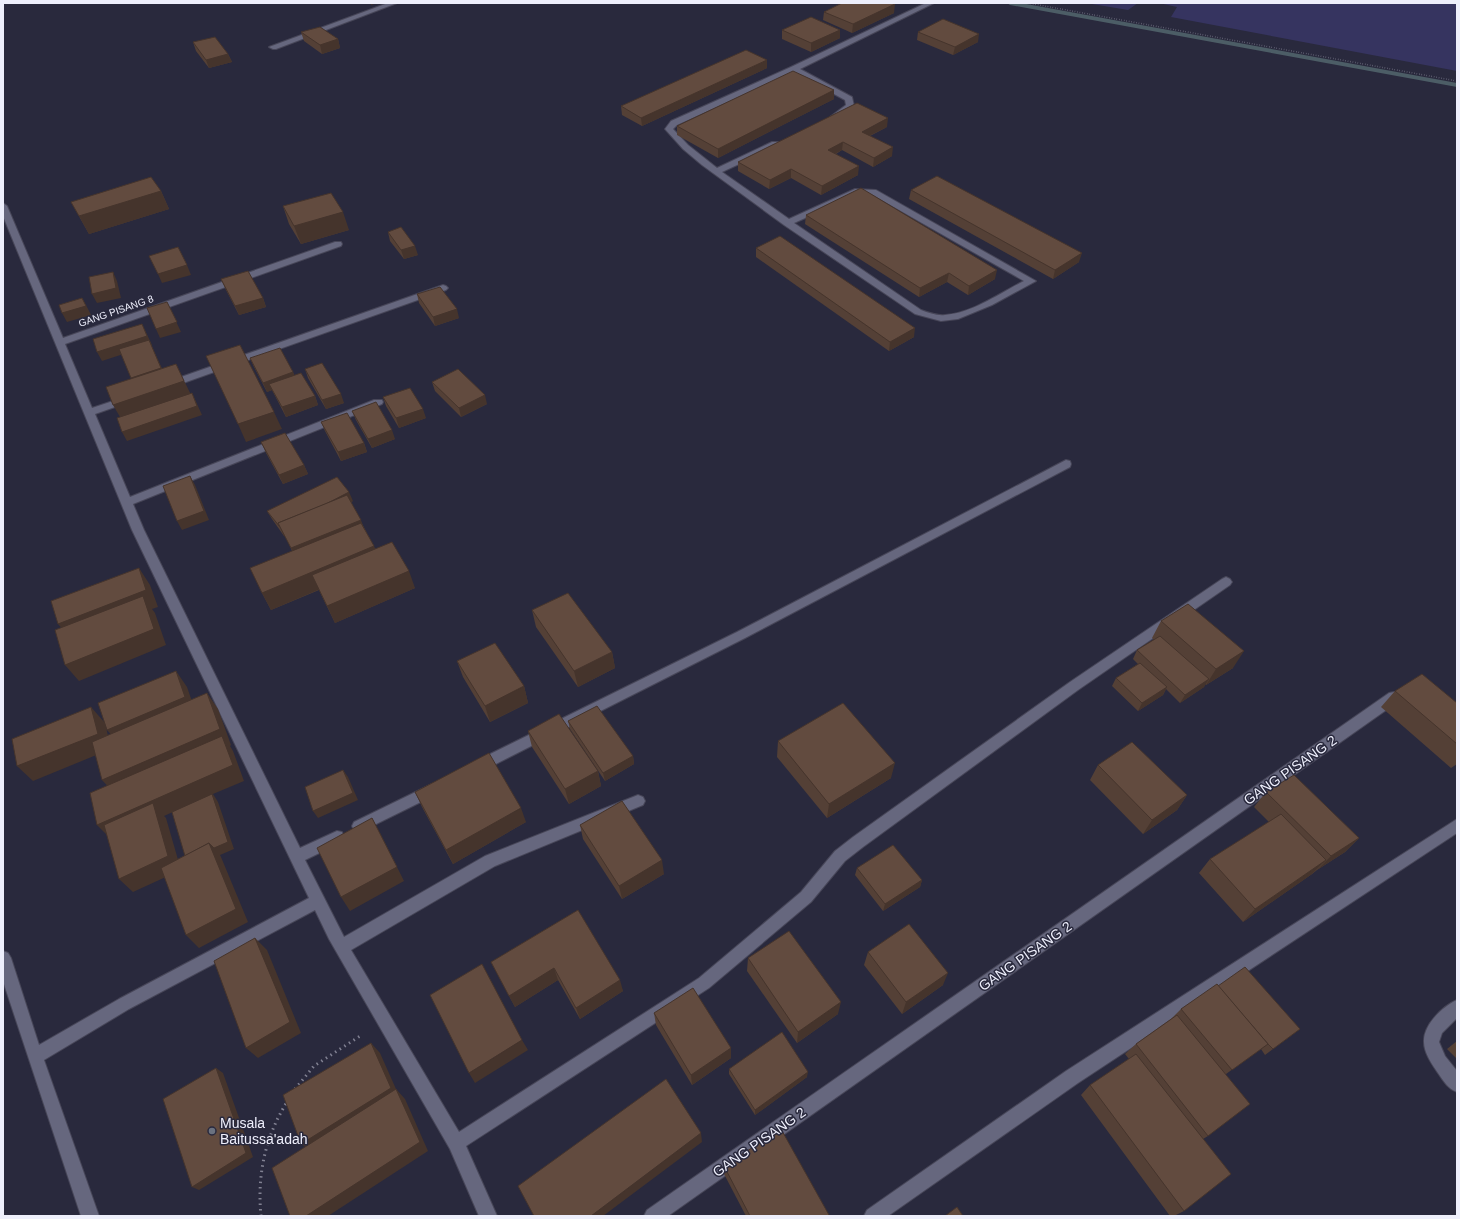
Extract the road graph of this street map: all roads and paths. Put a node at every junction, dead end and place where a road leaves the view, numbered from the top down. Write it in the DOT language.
graph roads {
  1 [pos="394,3"];
  2 [pos="932,3"];
  3 [pos="1028,3"];
  4 [pos="273,47"];
  5 [pos="794,69"];
  6 [pos="1457,81"];
  7 [pos="824,122"];
  8 [pos="781,142"];
  9 [pos="717,172"];
  10 [pos="3,206"];
  11 [pos="787,223"];
  12 [pos="338,244"];
  13 [pos="443,288"];
  14 [pos="60,342"];
  15 [pos="158,388"];
  16 [pos="135,396"];
  17 [pos="378,402"];
  18 [pos="90,412"];
  19 [pos="1066,464"];
  20 [pos="127,502"];
  21 [pos="1226,582"];
  22 [pos="1396,696"];
  23 [pos="469,771"];
  24 [pos="440,786"];
  25 [pos="638,801"];
  26 [pos="1457,825"];
  27 [pos="297,857"];
  28 [pos="318,901"];
  29 [pos="342,946"];
  30 [pos="3,958"];
  31 [pos="1457,1008"];
  32 [pos="386,1021"];
  33 [pos="35,1056"];
  34 [pos="1457,1084"];
  35 [pos="293,1092"];
  36 [pos="289,1099"];
  37 [pos="456,1143"];
  38 [pos="90,1216"];
  39 [pos="261,1216"];
  40 [pos="488,1216"];
  41 [pos="653,1216"];
  42 [pos="873,1216"];
  1 -- 4 [label="street"];
  2 -- 5 [label="street"];
  3 -- 6 [label="path"];
  5 -- 7 [label="street"];
  5 -- 9 [label="street"];
  8 -- 9 [label="street"];
  9 -- 11 [label="street"];
  10 -- 14 [label="street"];
  11 -- 11 [label="street"];
  12 -- 14 [label="street, GANG PISANG 8"];
  13 -- 15 [label="street"];
  14 -- 18 [label="street"];
  16 -- 18 [label="street"];
  17 -- 20 [label="street"];
  18 -- 20 [label="street"];
  19 -- 23 [label="street"];
  20 -- 27 [label="street"];
  21 -- 37 [label="street"];
  22 -- 41 [label="street, GANG PISANG 2"];
  24 -- 27 [label="street"];
  25 -- 29 [label="street"];
  26 -- 42 [label="street"];
  27 -- 28 [label="street"];
  28 -- 29 [label="street"];
  28 -- 33 [label="street"];
  29 -- 32 [label="street"];
  30 -- 33 [label="street"];
  31 -- 34 [label="street"];
  32 -- 35 [label="path"];
  32 -- 37 [label="street"];
  33 -- 38 [label="street"];
  36 -- 39 [label="path"];
  37 -- 40 [label="street"];
}
